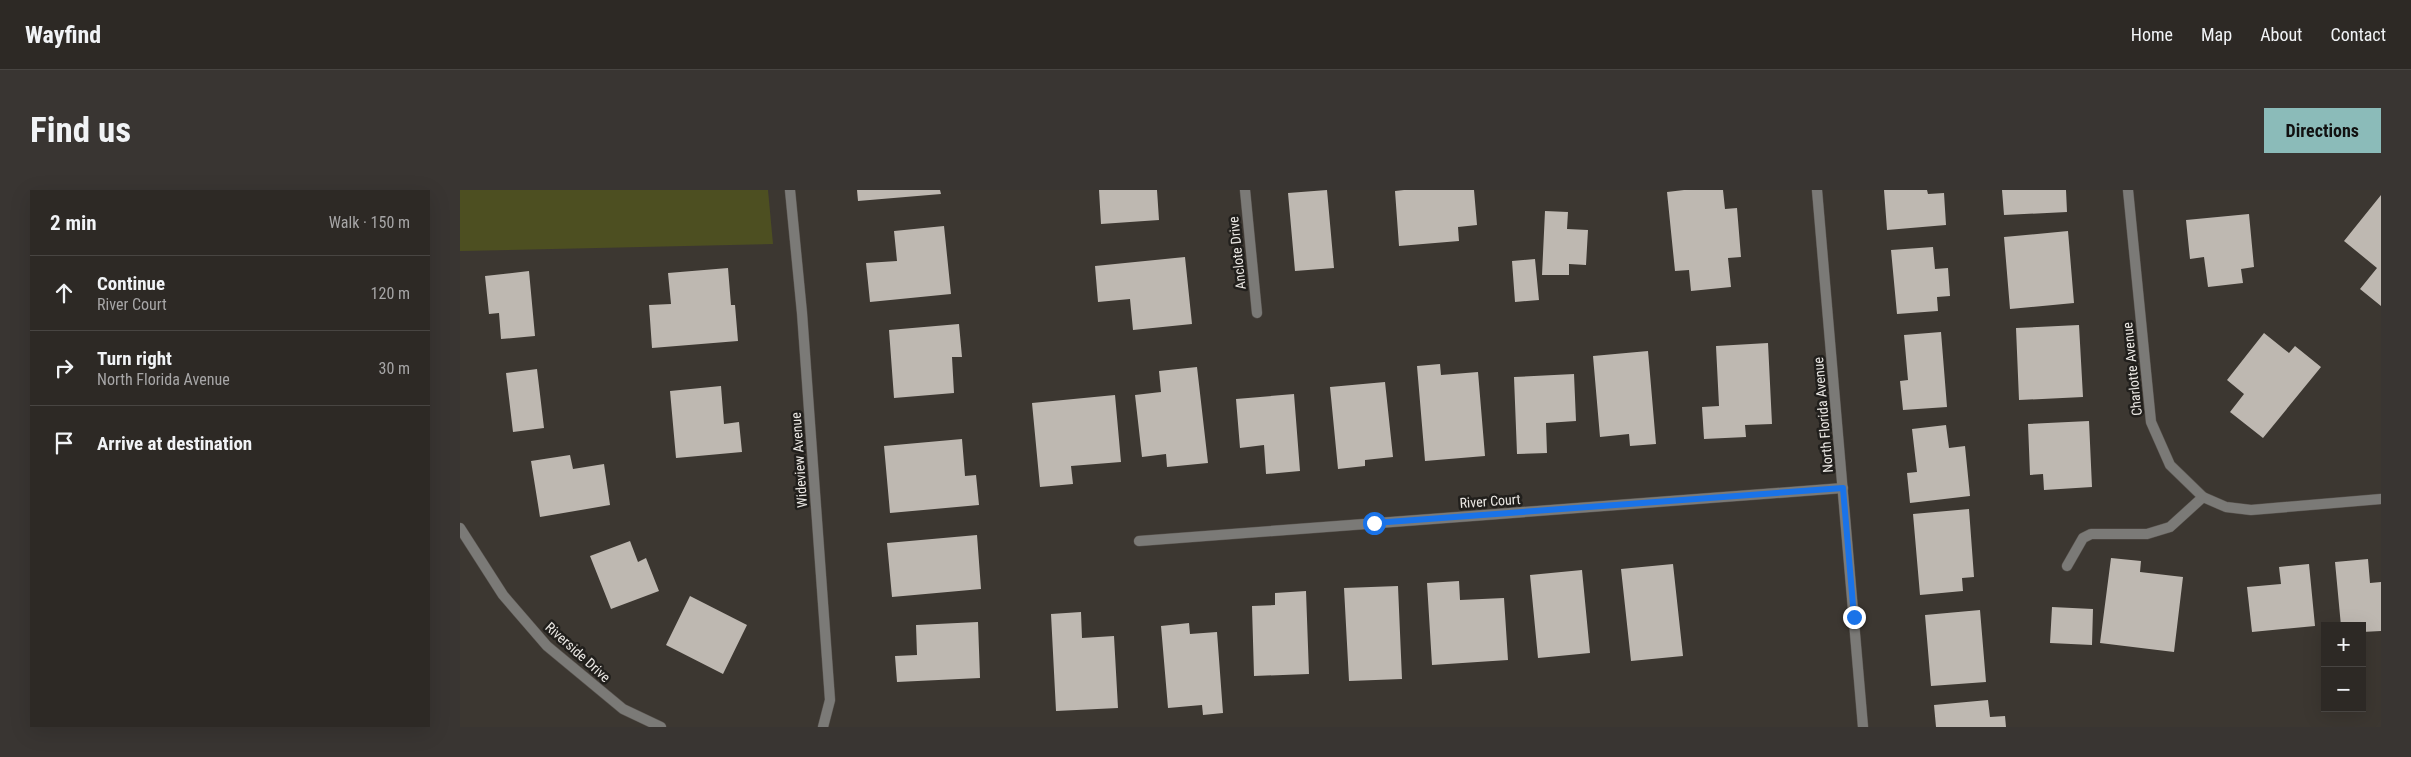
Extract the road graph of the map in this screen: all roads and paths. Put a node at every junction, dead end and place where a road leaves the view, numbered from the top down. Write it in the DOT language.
graph roads {
  1 [pos="790,190"];
  2 [pos="1245,190"];
  3 [pos="1818,190"];
  4 [pos="2128,190"];
  5 [pos="1257,314"];
  6 [pos="1843,488"];
  7 [pos="2203,497"];
  8 [pos="2381,499"];
  9 [pos="460,528"];
  10 [pos="1139,541"];
  11 [pos="2067,566"];
  12 [pos="661,727"];
  13 [pos="823,727"];
  14 [pos="1863,727"];
  1 -- 13 [label="street, Wideview Avenue"];
  2 -- 5 [label="street, Anclote Drive"];
  3 -- 6 [label="street, North Florida Avenue"];
  4 -- 7 [label="street, Charlotte Avenue"];
  6 -- 10 [label="street, River Court"];
  6 -- 14 [label="street, North Florida Avenue"];
  7 -- 8 [label="street, Charlotte Avenue"];
  7 -- 11 [label="street"];
  9 -- 12 [label="street, Riverside Drive"];
}
